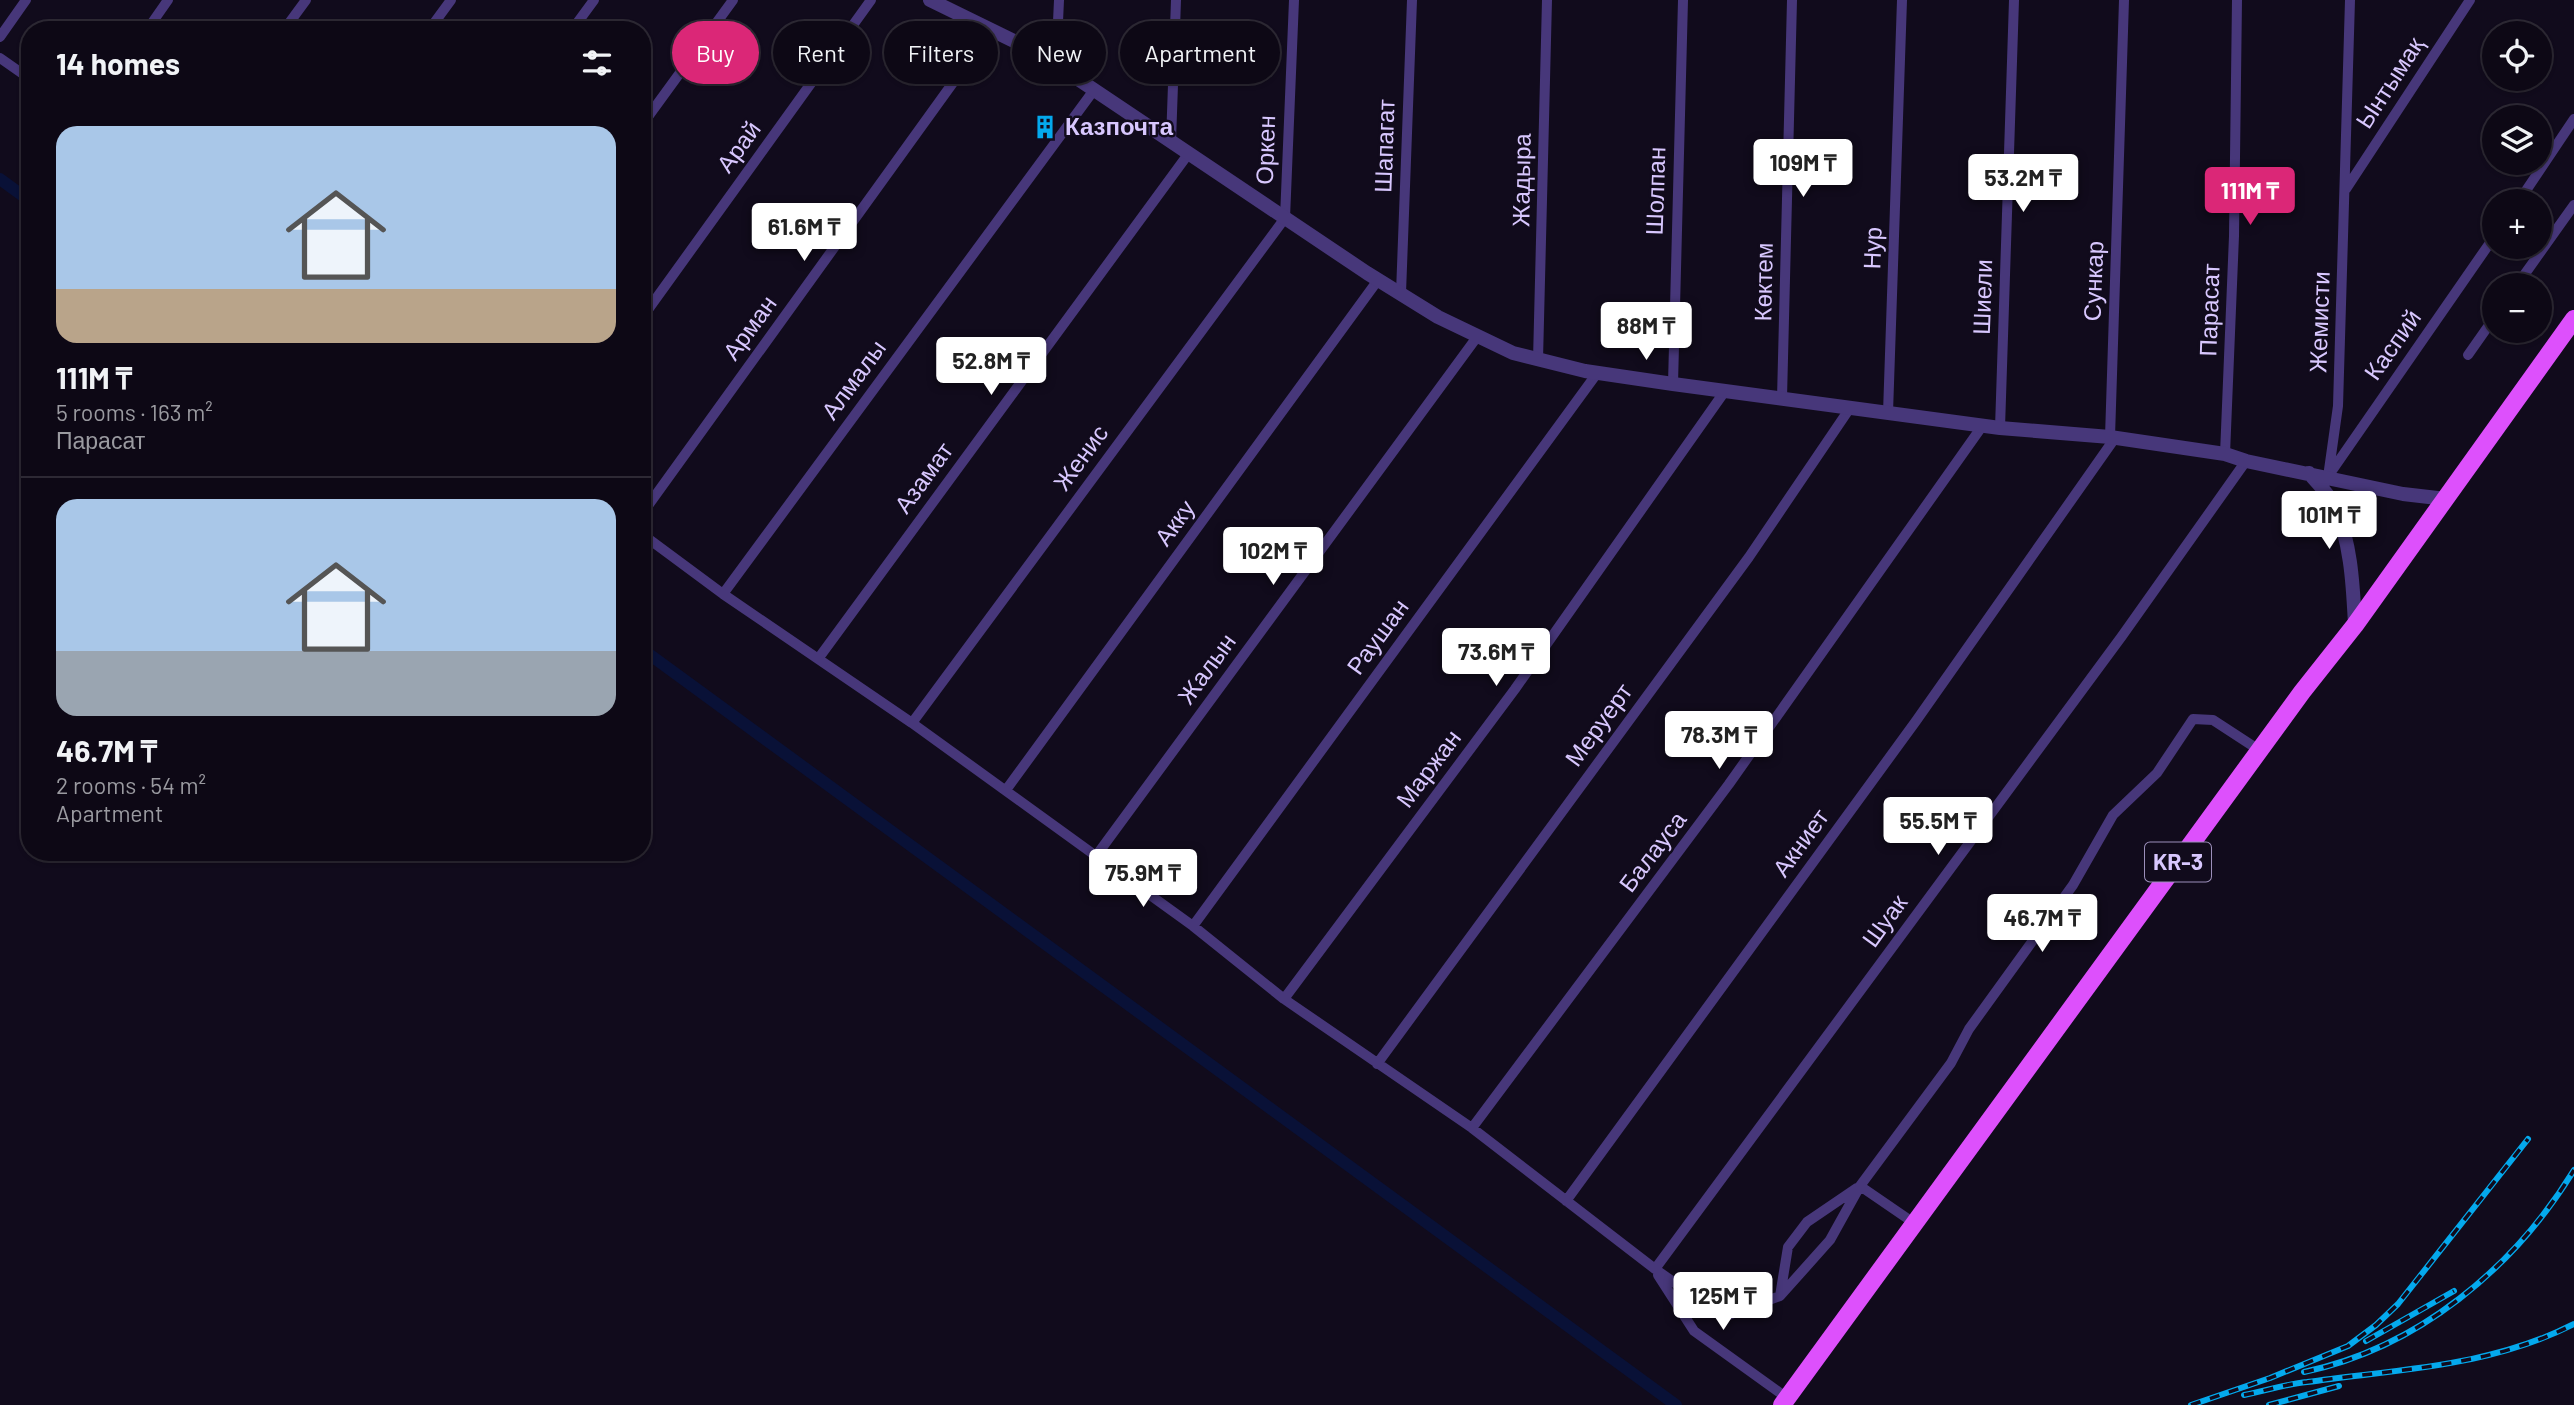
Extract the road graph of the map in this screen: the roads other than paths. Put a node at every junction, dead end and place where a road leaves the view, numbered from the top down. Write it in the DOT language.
graph roads {
  1 [pos="26,0"];
  2 [pos="168,0"];
  3 [pos="306,0"];
  4 [pos="451,0"];
  5 [pos="594,0"];
  6 [pos="733,0"];
  7 [pos="870,0"];
  8 [pos="930,0"];
  9 [pos="1059,0"];
  10 [pos="1177,0"];
  11 [pos="1294,0"];
  12 [pos="1412,0"];
  13 [pos="1547,0"];
  14 [pos="1683,0"];
  15 [pos="1792,0"];
  16 [pos="1902,0"];
  17 [pos="2014,0"];
  18 [pos="2123,0"];
  19 [pos="2237,0"];
  20 [pos="2350,0"];
  21 [pos="2470,0"];
  22 [pos="945,3"];
  23 [pos="153,21"];
  24 [pos="291,21"];
  25 [pos="436,21"];
  26 [pos="579,21"];
  27 [pos="976,21"];
  28 [pos="1058,21"];
  29 [pos="0,37"];
  30 [pos="0,58"];
  31 [pos="21,73"];
  32 [pos="952,84"];
  33 [pos="1085,84"];
  34 [pos="1094,90"];
  35 [pos="651,113"];
  36 [pos="2574,119"];
  37 [pos="1171,141"];
  38 [pos="1189,153"];
  39 [pos="2346,189"];
  40 [pos="2526,189"];
  41 [pos="2574,205"];
  42 [pos="1285,218"];
  43 [pos="2482,254"];
  44 [pos="2526,273"];
  45 [pos="1378,280"];
  46 [pos="1401,293"];
  47 [pos="651,305"];
  48 [pos="2574,320"];
  49 [pos="2482,335"];
  50 [pos="1476,337"];
  51 [pos="2468,355"];
  52 [pos="1538,360"];
  53 [pos="1598,372"];
  54 [pos="1673,384"];
  55 [pos="1725,391"];
  56 [pos="1782,398"];
  57 [pos="1850,408"];
  58 [pos="1888,413"];
  59 [pos="1983,425"];
  60 [pos="2000,428"];
  61 [pos="2112,438"];
  62 [pos="2224,454"];
  63 [pos="2246,461"];
  64 [pos="2309,473"];
  65 [pos="2328,477"];
  66 [pos="2446,499"];
  67 [pos="651,502"];
  68 [pos="651,541"];
  69 [pos="723,594"];
  70 [pos="2355,625"];
  71 [pos="818,659"];
  72 [pos="912,723"];
  73 [pos="2259,750"];
  74 [pos="1006,790"];
  75 [pos="1096,856"];
  76 [pos="1192,926"];
  77 [pos="1284,999"];
  78 [pos="1377,1064"];
  79 [pos="1472,1128"];
  80 [pos="1860,1186"];
  81 [pos="1566,1201"];
  82 [pos="1914,1223"];
  83 [pos="1655,1269"];
  84 [pos="1780,1296"];
  85 [pos="1785,1401"];
  1 -- 29 [label="street"];
  2 -- 23 [label="street"];
  3 -- 24 [label="street"];
  4 -- 25 [label="street"];
  5 -- 26 [label="street"];
  6 -- 35 [label="street"];
  7 -- 47 [label="street, Арай"];
  8 -- 22 [label="street"];
  9 -- 28 [label="street"];
  10 -- 37 [label="street"];
  11 -- 42 [label="street, Оркен"];
  12 -- 46 [label="street, Шапагат"];
  13 -- 52 [label="street, Жадыра"];
  14 -- 54 [label="street, Шолпан"];
  15 -- 56 [label="street, Көктем"];
  16 -- 58 [label="street, Нур"];
  17 -- 60 [label="street, Шиели"];
  18 -- 61 [label="street, Сункар"];
  19 -- 62 [label="street, Парасат"];
  20 -- 39 [label="street, Жемисти"];
  21 -- 39 [label="street, Ынтымақ"];
  22 -- 27 [label="street"];
  30 -- 31 [label="street"];
  32 -- 67 [label="street, Арман"];
  33 -- 34 [label="street"];
  34 -- 37 [label="street"];
  34 -- 69 [label="street, Алмалы"];
  36 -- 40 [label="street"];
  37 -- 38 [label="street"];
  38 -- 42 [label="street"];
  38 -- 71 [label="street, Азамат"];
  39 -- 65 [label="street, Жемисти"];
  41 -- 44 [label="street"];
  42 -- 45 [label="street"];
  42 -- 72 [label="street, Женис"];
  43 -- 65 [label="street, Каспий"];
  45 -- 46 [label="street"];
  45 -- 74 [label="street, Акку"];
  46 -- 50 [label="street"];
  48 -- 66 [label="main road, KR-3"];
  49 -- 51 [label="street"];
  50 -- 52 [label="street"];
  50 -- 75 [label="street, Жалын"];
  52 -- 53 [label="street"];
  53 -- 54 [label="street"];
  53 -- 76 [label="street, Раушан"];
  54 -- 55 [label="street"];
  55 -- 56 [label="street"];
  55 -- 77 [label="street, Маржан"];
  56 -- 57 [label="street"];
  57 -- 58 [label="street"];
  57 -- 78 [label="street, Меруерт"];
  58 -- 59 [label="street"];
  59 -- 60 [label="street"];
  59 -- 79 [label="street, Балауса"];
  60 -- 61 [label="street"];
  61 -- 62 [label="street"];
  61 -- 81 [label="street, Акниет"];
  62 -- 63 [label="street"];
  63 -- 64 [label="street"];
  63 -- 83 [label="street, Шуак"];
  64 -- 65 [label="street"];
  64 -- 70 [label="street"];
  65 -- 66 [label="street"];
  66 -- 70 [label="main road, KR-3"];
  68 -- 69 [label="street"];
  69 -- 71 [label="street"];
  70 -- 73 [label="main road, KR-3"];
  71 -- 72 [label="street"];
  72 -- 74 [label="street"];
  73 -- 80 [label="street"];
  73 -- 82 [label="main road, KR-3"];
  74 -- 75 [label="street"];
  75 -- 76 [label="street"];
  76 -- 77 [label="street"];
  77 -- 78 [label="street"];
  78 -- 79 [label="street"];
  79 -- 81 [label="street"];
  80 -- 82 [label="street"];
  80 -- 84 [label="street"];
  80 -- 84 [label="street"];
  81 -- 83 [label="street"];
  82 -- 85 [label="main road, KR-3"];
  83 -- 84 [label="street"];
  83 -- 85 [label="street"];
}
